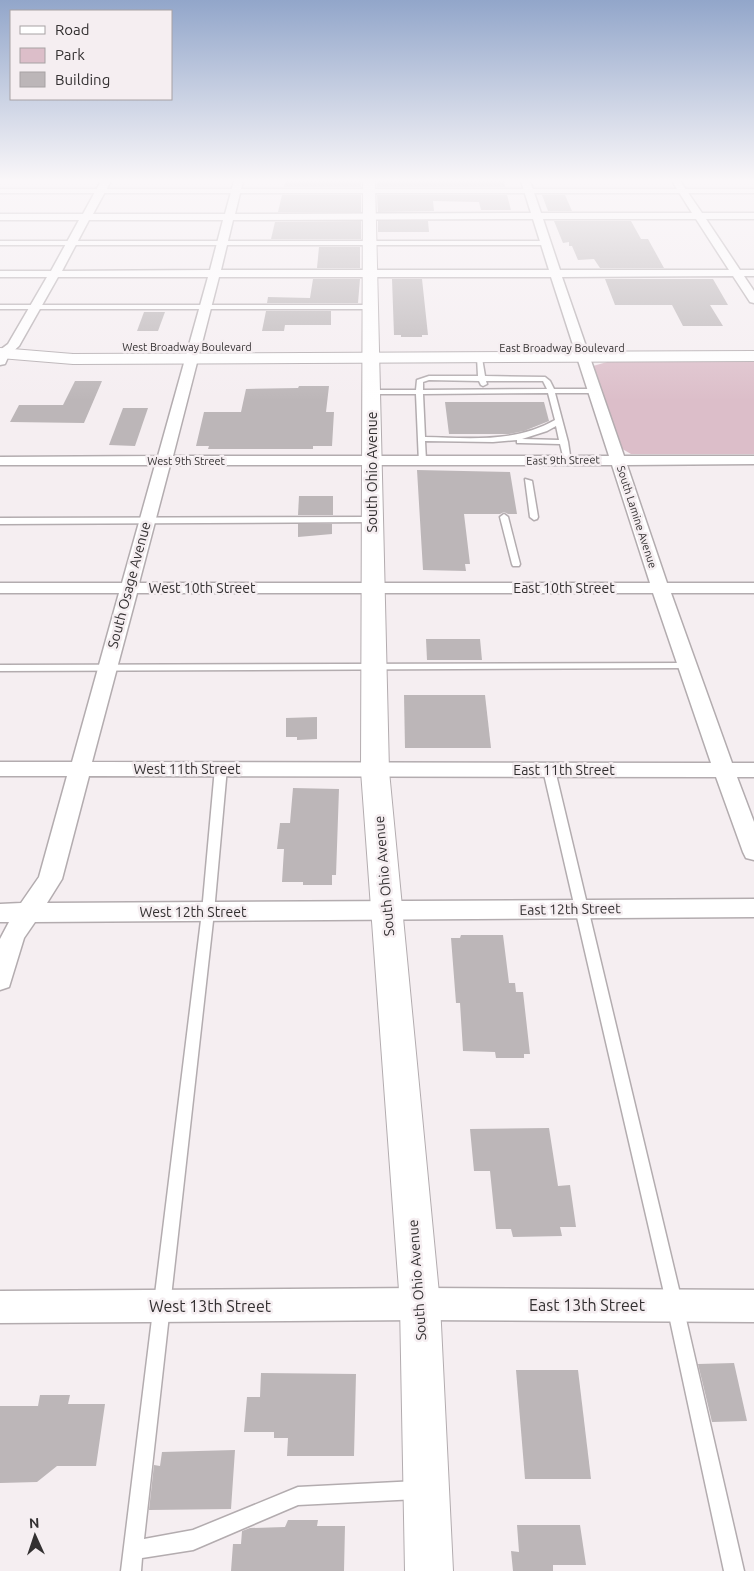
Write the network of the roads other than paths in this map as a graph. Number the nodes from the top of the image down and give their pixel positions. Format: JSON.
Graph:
{"nodes":[{"id":1,"x":65,"y":254,"type":"edge"},
{"id":2,"x":219,"y":254,"type":"edge"},
{"id":3,"x":370,"y":254,"type":"edge"},
{"id":4,"x":549,"y":254,"type":"edge"},
{"id":5,"x":724,"y":254,"type":"edge"},
{"id":6,"x":370,"y":273,"type":"junction"},
{"id":7,"x":555,"y":273,"type":"junction"},
{"id":8,"x":754,"y":273,"type":"edge"},
{"id":9,"x":0,"y":274,"type":"edge"},
{"id":10,"x":54,"y":274,"type":"junction"},
{"id":11,"x":213,"y":274,"type":"junction"},
{"id":12,"x":737,"y":274,"type":"junction"},
{"id":13,"x":754,"y":300,"type":"edge"},
{"id":14,"x":0,"y":306,"type":"edge"},
{"id":15,"x":36,"y":306,"type":"junction"},
{"id":16,"x":206,"y":307,"type":"junction"},
{"id":17,"x":370,"y":307,"type":"junction"},
{"id":18,"x":754,"y":348,"type":"edge"},
{"id":19,"x":193,"y":353,"type":"junction"},
{"id":20,"x":371,"y":353,"type":"junction"},
{"id":21,"x":582,"y":353,"type":"junction"},
{"id":22,"x":1,"y":356,"type":"edge"},
{"id":23,"x":754,"y":356,"type":"edge"},
{"id":24,"x":479,"y":358,"type":"junction"},
{"id":25,"x":482,"y":378,"type":"junction"},
{"id":26,"x":552,"y":391,"type":"junction"},
{"id":27,"x":596,"y":391,"type":"junction"},
{"id":28,"x":371,"y":392,"type":"junction"},
{"id":29,"x":420,"y":392,"type":"junction"},
{"id":30,"x":484,"y":392,"type":"junction"},
{"id":31,"x":559,"y":421,"type":"junction"},
{"id":32,"x":421,"y":439,"type":"junction"},
{"id":33,"x":514,"y":439,"type":"junction"},
{"id":34,"x":564,"y":442,"type":"junction"},
{"id":35,"x":422,"y":460,"type":"junction"},
{"id":36,"x":568,"y":460,"type":"junction"},
{"id":37,"x":618,"y":460,"type":"junction"},
{"id":38,"x":754,"y":460,"type":"edge"},
{"id":39,"x":0,"y":461,"type":"edge"},
{"id":40,"x":163,"y":461,"type":"junction"},
{"id":41,"x":372,"y":461,"type":"junction"},
{"id":42,"x":528,"y":481,"type":"dead end"},
{"id":43,"x":504,"y":517,"type":"dead end"},
{"id":44,"x":534,"y":518,"type":"dead end"},
{"id":45,"x":372,"y":520,"type":"junction"},
{"id":46,"x":0,"y":521,"type":"edge"},
{"id":47,"x":147,"y":521,"type":"junction"},
{"id":48,"x":516,"y":564,"type":"dead end"},
{"id":49,"x":0,"y":588,"type":"edge"},
{"id":50,"x":128,"y":588,"type":"junction"},
{"id":51,"x":373,"y":588,"type":"junction"},
{"id":52,"x":661,"y":588,"type":"junction"},
{"id":53,"x":754,"y":588,"type":"edge"},
{"id":54,"x":686,"y":666,"type":"junction"},
{"id":55,"x":374,"y":667,"type":"junction"},
{"id":56,"x":0,"y":668,"type":"edge"},
{"id":57,"x":107,"y":668,"type":"junction"},
{"id":58,"x":221,"y":768,"type":"junction"},
{"id":59,"x":0,"y":769,"type":"edge"},
{"id":60,"x":79,"y":770,"type":"junction"},
{"id":61,"x":549,"y":770,"type":"junction"},
{"id":62,"x":723,"y":770,"type":"junction"},
{"id":63,"x":754,"y":770,"type":"edge"},
{"id":64,"x":375,"y":771,"type":"junction"},
{"id":65,"x":754,"y":852,"type":"edge"},
{"id":66,"x":754,"y":908,"type":"edge"},
{"id":67,"x":582,"y":909,"type":"junction"},
{"id":68,"x":387,"y":911,"type":"junction"},
{"id":69,"x":29,"y":912,"type":"junction"},
{"id":70,"x":208,"y":912,"type":"junction"},
{"id":71,"x":0,"y":913,"type":"edge"},
{"id":72,"x":0,"y":980,"type":"edge"},
{"id":73,"x":420,"y":1304,"type":"junction"},
{"id":74,"x":162,"y":1306,"type":"junction"},
{"id":75,"x":675,"y":1306,"type":"junction"},
{"id":76,"x":754,"y":1306,"type":"edge"},
{"id":77,"x":0,"y":1307,"type":"edge"},
{"id":78,"x":426,"y":1490,"type":"junction"},
{"id":79,"x":134,"y":1550,"type":"junction"},
{"id":80,"x":131,"y":1571,"type":"edge"},
{"id":81,"x":429,"y":1571,"type":"edge"},
{"id":82,"x":734,"y":1571,"type":"edge"}],
"edges":[{"from":1,"to":10,"type":"street"},
{"from":2,"to":11,"type":"street","name":"South Osage Avenue"},
{"from":3,"to":6,"type":"main road","name":"South Ohio Avenue"},
{"from":4,"to":7,"type":"street","name":"South Lamine Avenue"},
{"from":5,"to":12,"type":"street"},
{"from":6,"to":7,"type":"street"},
{"from":6,"to":11,"type":"street"},
{"from":6,"to":17,"type":"main road","name":"South Ohio Avenue"},
{"from":7,"to":12,"type":"street"},
{"from":7,"to":21,"type":"street","name":"South Lamine Avenue"},
{"from":8,"to":12,"type":"street"},
{"from":9,"to":10,"type":"street"},
{"from":10,"to":11,"type":"street"},
{"from":10,"to":15,"type":"street"},
{"from":11,"to":16,"type":"street","name":"South Osage Avenue"},
{"from":12,"to":13,"type":"street"},
{"from":14,"to":15,"type":"lane"},
{"from":15,"to":16,"type":"lane"},
{"from":15,"to":22,"type":"street"},
{"from":16,"to":17,"type":"lane"},
{"from":16,"to":19,"type":"street","name":"South Osage Avenue"},
{"from":17,"to":20,"type":"main road","name":"South Ohio Avenue"},
{"from":18,"to":21,"type":"main road","name":"East Broadway Boulevard"},
{"from":19,"to":20,"type":"main road","name":"West Broadway Boulevard"},
{"from":19,"to":22,"type":"main road","name":"West Broadway Boulevard"},
{"from":19,"to":40,"type":"street","name":"South Osage Avenue"},
{"from":20,"to":21,"type":"main road","name":"East Broadway Boulevard"},
{"from":20,"to":24,"type":"main road","name":"East Broadway Boulevard"},
{"from":20,"to":28,"type":"main road","name":"South Ohio Avenue"},
{"from":21,"to":23,"type":"main road","name":"East Broadway Boulevard"},
{"from":21,"to":24,"type":"main road","name":"East Broadway Boulevard"},
{"from":21,"to":27,"type":"street","name":"South Lamine Avenue"},
{"from":24,"to":25,"type":"lane"},
{"from":25,"to":26,"type":"lane"},
{"from":25,"to":29,"type":"lane"},
{"from":25,"to":30,"type":"lane"},
{"from":26,"to":27,"type":"lane"},
{"from":26,"to":30,"type":"lane"},
{"from":26,"to":31,"type":"lane"},
{"from":27,"to":37,"type":"street","name":"South Lamine Avenue"},
{"from":28,"to":29,"type":"lane"},
{"from":28,"to":41,"type":"main road","name":"South Ohio Avenue"},
{"from":29,"to":30,"type":"lane"},
{"from":29,"to":32,"type":"lane"},
{"from":31,"to":33,"type":"lane"},
{"from":31,"to":34,"type":"lane"},
{"from":32,"to":33,"type":"lane"},
{"from":32,"to":35,"type":"lane"},
{"from":33,"to":34,"type":"lane"},
{"from":34,"to":36,"type":"lane"},
{"from":35,"to":36,"type":"street","name":"East 9th Street"},
{"from":35,"to":41,"type":"street","name":"East 9th Street"},
{"from":36,"to":37,"type":"street","name":"East 9th Street"},
{"from":37,"to":38,"type":"street","name":"East 9th Street"},
{"from":37,"to":52,"type":"street","name":"South Lamine Avenue"},
{"from":39,"to":40,"type":"street","name":"West 9th Street"},
{"from":40,"to":41,"type":"street","name":"West 9th Street"},
{"from":40,"to":47,"type":"street","name":"South Osage Avenue"},
{"from":41,"to":45,"type":"main road","name":"South Ohio Avenue"},
{"from":42,"to":44,"type":"lane"},
{"from":43,"to":48,"type":"lane"},
{"from":45,"to":47,"type":"lane"},
{"from":45,"to":51,"type":"main road","name":"South Ohio Avenue"},
{"from":46,"to":47,"type":"lane"},
{"from":47,"to":50,"type":"street","name":"South Osage Avenue"},
{"from":49,"to":50,"type":"street","name":"West 10th Street"},
{"from":50,"to":51,"type":"street","name":"West 10th Street"},
{"from":50,"to":57,"type":"street","name":"South Osage Avenue"},
{"from":51,"to":52,"type":"street","name":"East 10th Street"},
{"from":51,"to":55,"type":"main road","name":"South Ohio Avenue"},
{"from":52,"to":53,"type":"street","name":"East 10th Street"},
{"from":52,"to":54,"type":"street","name":"South Lamine Avenue"},
{"from":54,"to":55,"type":"lane"},
{"from":54,"to":62,"type":"street","name":"South Lamine Avenue"},
{"from":55,"to":57,"type":"lane"},
{"from":55,"to":64,"type":"main road","name":"South Ohio Avenue"},
{"from":56,"to":57,"type":"lane"},
{"from":57,"to":60,"type":"street","name":"South Osage Avenue"},
{"from":58,"to":60,"type":"street","name":"West 11th Street"},
{"from":58,"to":64,"type":"street","name":"West 11th Street"},
{"from":58,"to":70,"type":"lane"},
{"from":59,"to":60,"type":"street","name":"West 11th Street"},
{"from":60,"to":69,"type":"street","name":"South Osage Avenue"},
{"from":61,"to":62,"type":"street","name":"East 11th Street"},
{"from":61,"to":64,"type":"street","name":"East 11th Street"},
{"from":61,"to":67,"type":"lane"},
{"from":62,"to":63,"type":"street","name":"East 11th Street"},
{"from":62,"to":65,"type":"street","name":"South Lamine Avenue"},
{"from":64,"to":68,"type":"main road","name":"South Ohio Avenue"},
{"from":66,"to":67,"type":"street","name":"East 12th Street"},
{"from":67,"to":68,"type":"street","name":"East 12th Street"},
{"from":67,"to":75,"type":"lane"},
{"from":68,"to":70,"type":"street","name":"West 12th Street"},
{"from":68,"to":73,"type":"main road","name":"South Ohio Avenue"},
{"from":69,"to":70,"type":"street","name":"West 12th Street"},
{"from":69,"to":71,"type":"street","name":"West 12th Street"},
{"from":69,"to":72,"type":"street","name":"South Osage Avenue"},
{"from":70,"to":74,"type":"lane"},
{"from":73,"to":74,"type":"street","name":"West 13th Street"},
{"from":73,"to":75,"type":"street","name":"East 13th Street"},
{"from":73,"to":78,"type":"main road","name":"South Ohio Avenue"},
{"from":74,"to":77,"type":"street","name":"West 13th Street"},
{"from":74,"to":79,"type":"lane"},
{"from":75,"to":76,"type":"street","name":"East 13th Street"},
{"from":75,"to":82,"type":"lane"},
{"from":78,"to":79,"type":"lane"},
{"from":78,"to":81,"type":"main road","name":"South Ohio Avenue"},
{"from":79,"to":80,"type":"lane"}]}
